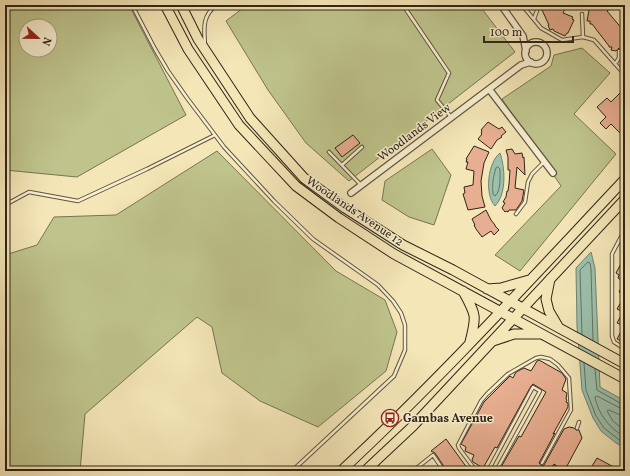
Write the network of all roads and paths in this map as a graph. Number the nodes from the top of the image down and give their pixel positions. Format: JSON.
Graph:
{"nodes":[{"id":1,"x":132,"y":5,"type":"edge"},
{"id":2,"x":165,"y":5,"type":"edge"},
{"id":3,"x":181,"y":5,"type":"edge"},
{"id":4,"x":216,"y":5,"type":"edge"},
{"id":5,"x":403,"y":5,"type":"edge"},
{"id":6,"x":501,"y":5,"type":"edge"},
{"id":7,"x":522,"y":5,"type":"edge"},
{"id":8,"x":539,"y":5,"type":"edge"},
{"id":9,"x":582,"y":14,"type":"dead end"},
{"id":10,"x":534,"y":20,"type":"junction"},
{"id":11,"x":523,"y":36,"type":"junction"},
{"id":12,"x":583,"y":37,"type":"junction"},
{"id":13,"x":535,"y":42,"type":"junction"},
{"id":14,"x":206,"y":52,"type":"junction"},
{"id":15,"x":620,"y":52,"type":"dead end"},
{"id":16,"x":526,"y":54,"type":"junction"},
{"id":17,"x":532,"y":62,"type":"junction"},
{"id":18,"x":615,"y":64,"type":"junction"},
{"id":19,"x":522,"y":65,"type":"junction"},
{"id":20,"x":625,"y":76,"type":"edge"},
{"id":21,"x":489,"y":89,"type":"junction"},
{"id":22,"x":451,"y":117,"type":"junction"},
{"id":23,"x":215,"y":135,"type":"junction"},
{"id":24,"x":362,"y":147,"type":"dead end"},
{"id":25,"x":329,"y":152,"type":"dead end"},
{"id":26,"x":545,"y":162,"type":"junction"},
{"id":27,"x":342,"y":165,"type":"junction"},
{"id":28,"x":553,"y":173,"type":"dead end"},
{"id":29,"x":625,"y":179,"type":"edge"},
{"id":30,"x":361,"y":185,"type":"junction"},
{"id":31,"x":351,"y":192,"type":"dead end"},
{"id":32,"x":625,"y":199,"type":"edge"},
{"id":33,"x":5,"y":205,"type":"edge"},
{"id":34,"x":516,"y":214,"type":"dead end"},
{"id":35,"x":625,"y":233,"type":"edge"},
{"id":36,"x":550,"y":279,"type":"junction"},
{"id":37,"x":530,"y":280,"type":"junction"},
{"id":38,"x":487,"y":289,"type":"junction"},
{"id":39,"x":463,"y":290,"type":"junction"},
{"id":40,"x":510,"y":301,"type":"junction"},
{"id":41,"x":522,"y":308,"type":"junction"},
{"id":42,"x":500,"y":311,"type":"junction"},
{"id":43,"x":513,"y":318,"type":"junction"},
{"id":44,"x":559,"y":328,"type":"junction"},
{"id":45,"x":543,"y":334,"type":"junction"},
{"id":46,"x":490,"y":342,"type":"junction"},
{"id":47,"x":470,"y":344,"type":"junction"},
{"id":48,"x":625,"y":349,"type":"edge"},
{"id":49,"x":625,"y":364,"type":"edge"},
{"id":50,"x":625,"y":379,"type":"edge"},
{"id":51,"x":579,"y":422,"type":"dead end"},
{"id":52,"x":577,"y":428,"type":"dead end"},
{"id":53,"x":542,"y":463,"type":"dead end"},
{"id":54,"x":554,"y":467,"type":"dead end"},
{"id":55,"x":292,"y":471,"type":"edge"},
{"id":56,"x":341,"y":471,"type":"edge"},
{"id":57,"x":365,"y":471,"type":"edge"},
{"id":58,"x":413,"y":471,"type":"edge"},
{"id":59,"x":444,"y":471,"type":"edge"},
{"id":60,"x":476,"y":471,"type":"edge"},
{"id":61,"x":488,"y":471,"type":"edge"},
{"id":62,"x":496,"y":471,"type":"edge"},
{"id":63,"x":552,"y":471,"type":"edge"}],
"edges":[{"from":1,"to":23,"type":"lane"},
{"from":2,"to":39,"type":"main road","name":"Woodlands Avenue 12"},
{"from":3,"to":14,"type":"main road","name":"Woodlands Avenue 12"},
{"from":4,"to":14,"type":"lane"},
{"from":5,"to":22,"type":"lane"},
{"from":6,"to":11,"type":"street","name":"Woodlands View"},
{"from":7,"to":10,"type":"lane"},
{"from":8,"to":10,"type":"lane"},
{"from":9,"to":12,"type":"lane"},
{"from":10,"to":12,"type":"lane"},
{"from":11,"to":13,"type":"street","name":"Woodlands View"},
{"from":11,"to":16,"type":"street","name":"Woodlands View"},
{"from":12,"to":18,"type":"lane"},
{"from":13,"to":16,"type":"street"},
{"from":13,"to":17,"type":"street","name":"Woodlands View"},
{"from":14,"to":38,"type":"main road","name":"Woodlands Avenue 12"},
{"from":15,"to":18,"type":"lane"},
{"from":16,"to":17,"type":"street"},
{"from":16,"to":19,"type":"street"},
{"from":17,"to":19,"type":"street","name":"Woodlands View"},
{"from":18,"to":20,"type":"lane"},
{"from":19,"to":21,"type":"street","name":"Woodlands View"},
{"from":21,"to":22,"type":"street","name":"Woodlands View"},
{"from":21,"to":26,"type":"street"},
{"from":22,"to":30,"type":"street","name":"Woodlands View"},
{"from":23,"to":33,"type":"lane"},
{"from":23,"to":55,"type":"lane"},
{"from":24,"to":27,"type":"lane"},
{"from":25,"to":27,"type":"lane"},
{"from":26,"to":28,"type":"street"},
{"from":26,"to":34,"type":"lane"},
{"from":27,"to":30,"type":"lane"},
{"from":29,"to":37,"type":"main road"},
{"from":30,"to":31,"type":"street","name":"Woodlands View"},
{"from":32,"to":36,"type":"main road"},
{"from":35,"to":48,"type":"lane"},
{"from":36,"to":41,"type":"main road"},
{"from":36,"to":44,"type":"main road"},
{"from":37,"to":38,"type":"main road"},
{"from":37,"to":40,"type":"main road"},
{"from":38,"to":40,"type":"main road","name":"Woodlands Avenue 12"},
{"from":39,"to":42,"type":"main road","name":"Woodlands Avenue 12"},
{"from":39,"to":47,"type":"main road"},
{"from":40,"to":41,"type":"main road","name":"Woodlands Avenue 12"},
{"from":40,"to":42,"type":"main road"},
{"from":41,"to":43,"type":"main road"},
{"from":41,"to":44,"type":"main road","name":"Woodlands Avenue 12"},
{"from":42,"to":43,"type":"main road","name":"Woodlands Avenue 12"},
{"from":42,"to":47,"type":"main road"},
{"from":43,"to":45,"type":"main road","name":"Woodlands Avenue 12"},
{"from":43,"to":46,"type":"main road"},
{"from":44,"to":49,"type":"main road","name":"Woodlands Avenue 12"},
{"from":45,"to":46,"type":"main road"},
{"from":45,"to":50,"type":"main road","name":"Woodlands Avenue 12"},
{"from":46,"to":57,"type":"main road"},
{"from":47,"to":56,"type":"main road"},
{"from":51,"to":52,"type":"lane"},
{"from":53,"to":60,"type":"lane"},
{"from":54,"to":63,"type":"lane"},
{"from":58,"to":59,"type":"lane"},
{"from":61,"to":62,"type":"lane"}]}
